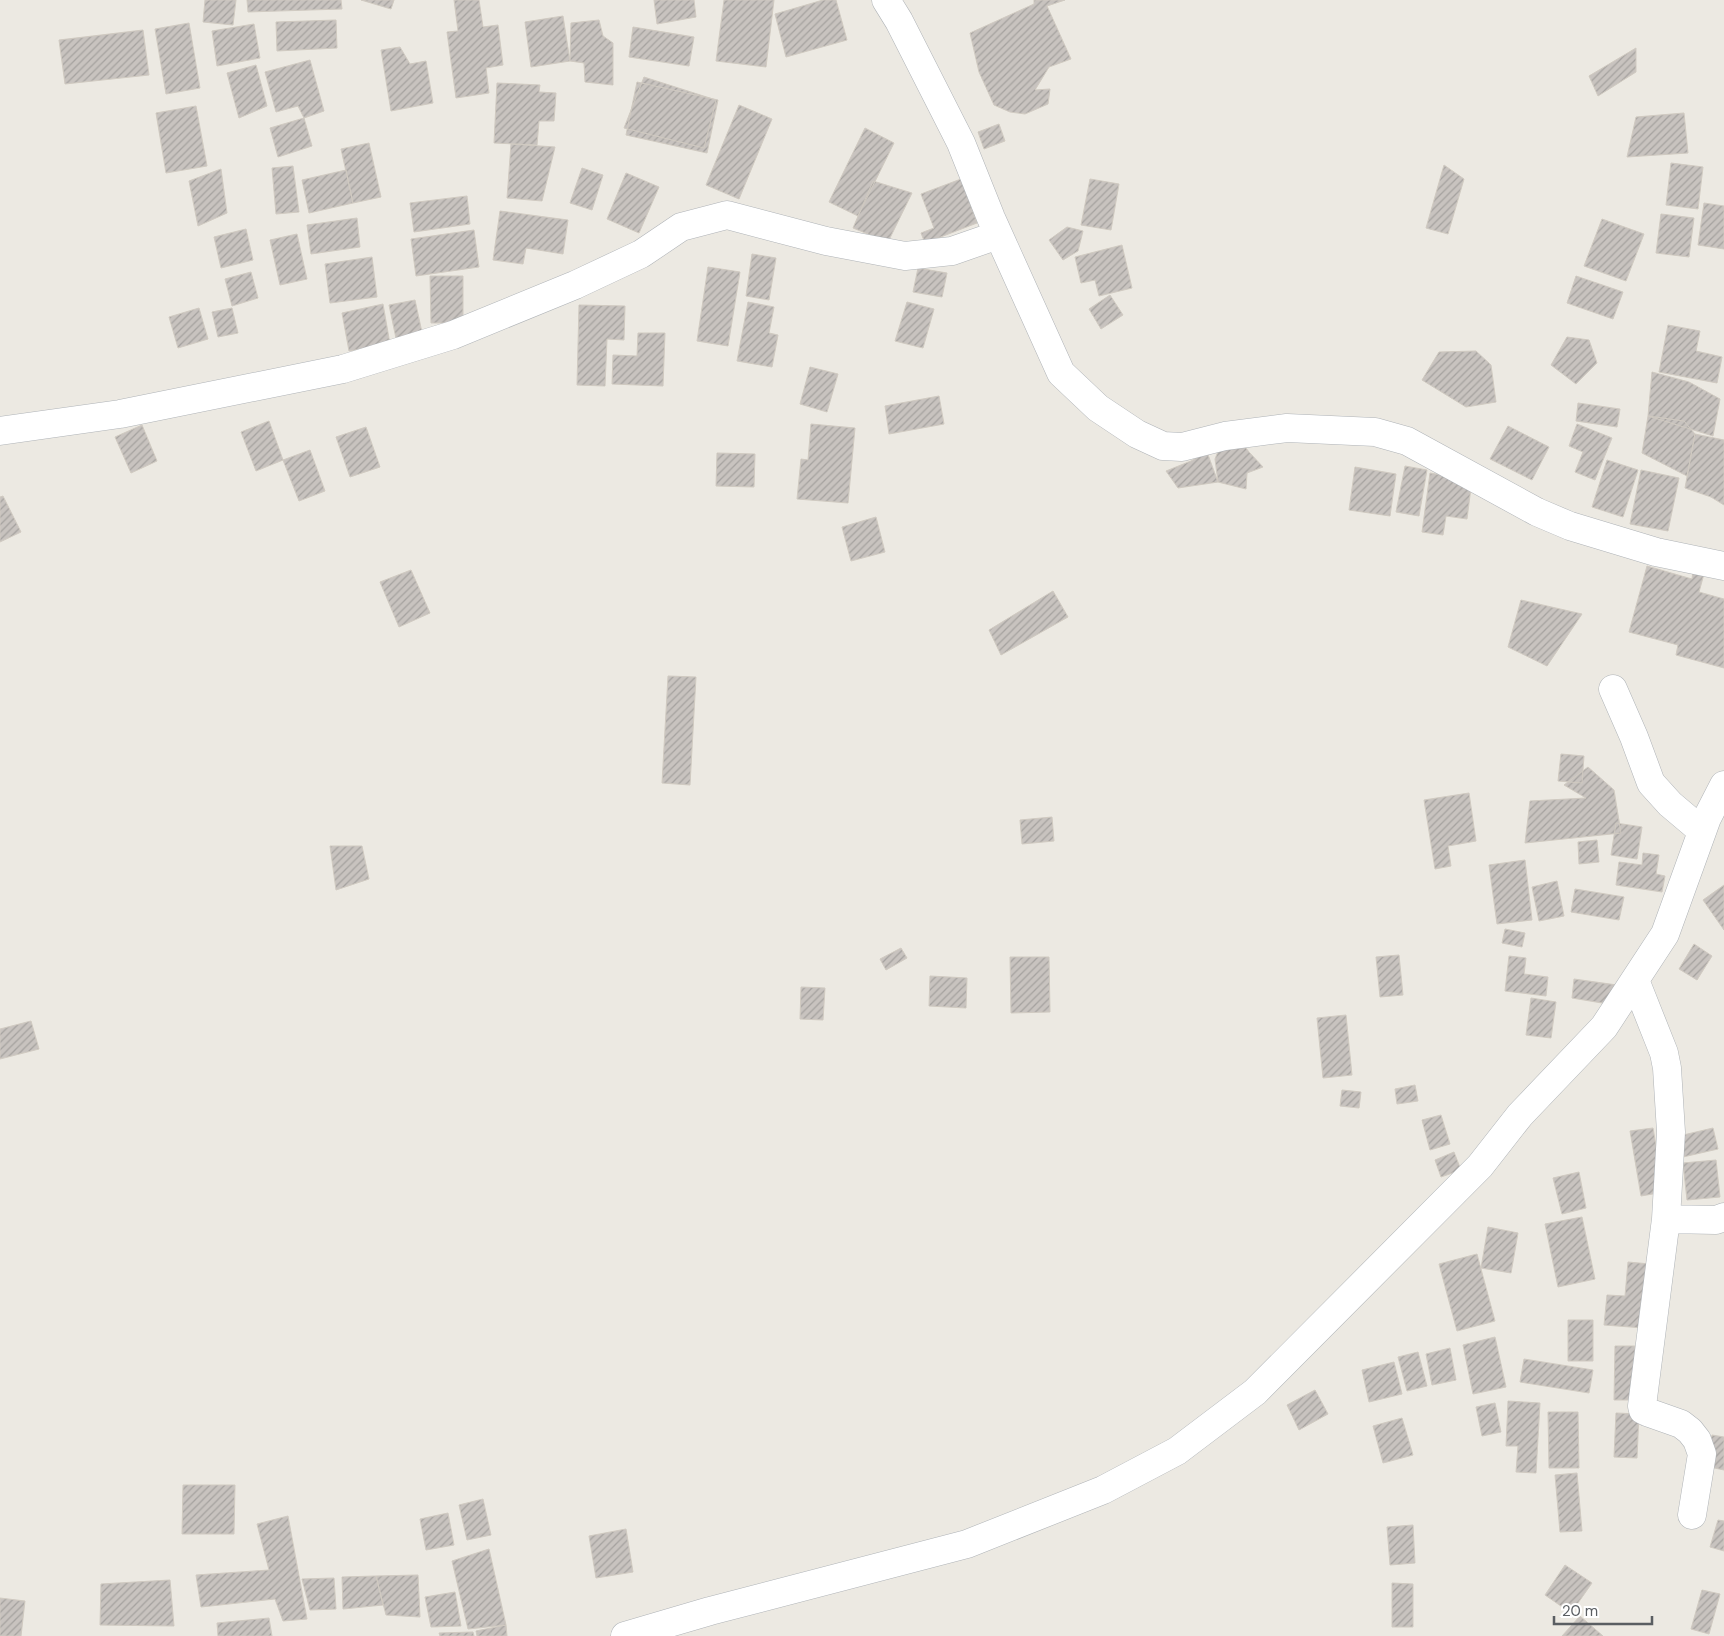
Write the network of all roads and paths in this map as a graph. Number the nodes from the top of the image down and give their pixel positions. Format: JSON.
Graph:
{"nodes":[{"id":1,"x":886,"y":0,"type":"edge"},
{"id":2,"x":998,"y":235,"type":"junction"},
{"id":3,"x":0,"y":431,"type":"edge"},
{"id":4,"x":1724,"y":566,"type":"edge"},
{"id":5,"x":1613,"y":689,"type":"dead end"},
{"id":6,"x":1724,"y":786,"type":"edge"},
{"id":7,"x":1702,"y":831,"type":"junction"},
{"id":8,"x":1634,"y":980,"type":"junction"},
{"id":9,"x":1724,"y":1218,"type":"edge"},
{"id":10,"x":1666,"y":1220,"type":"junction"},
{"id":11,"x":1692,"y":1515,"type":"dead end"},
{"id":12,"x":707,"y":1624,"type":"edge"},
{"id":13,"x":626,"y":1636,"type":"edge"}],
"edges":[{"from":1,"to":2,"type":"street"},
{"from":2,"to":3,"type":"street"},
{"from":2,"to":4,"type":"street"},
{"from":5,"to":7,"type":"street"},
{"from":6,"to":7,"type":"street"},
{"from":7,"to":8,"type":"street"},
{"from":8,"to":10,"type":"street"},
{"from":8,"to":12,"type":"street"},
{"from":9,"to":10,"type":"street"},
{"from":10,"to":11,"type":"street"},
{"from":12,"to":13,"type":"street"}]}
